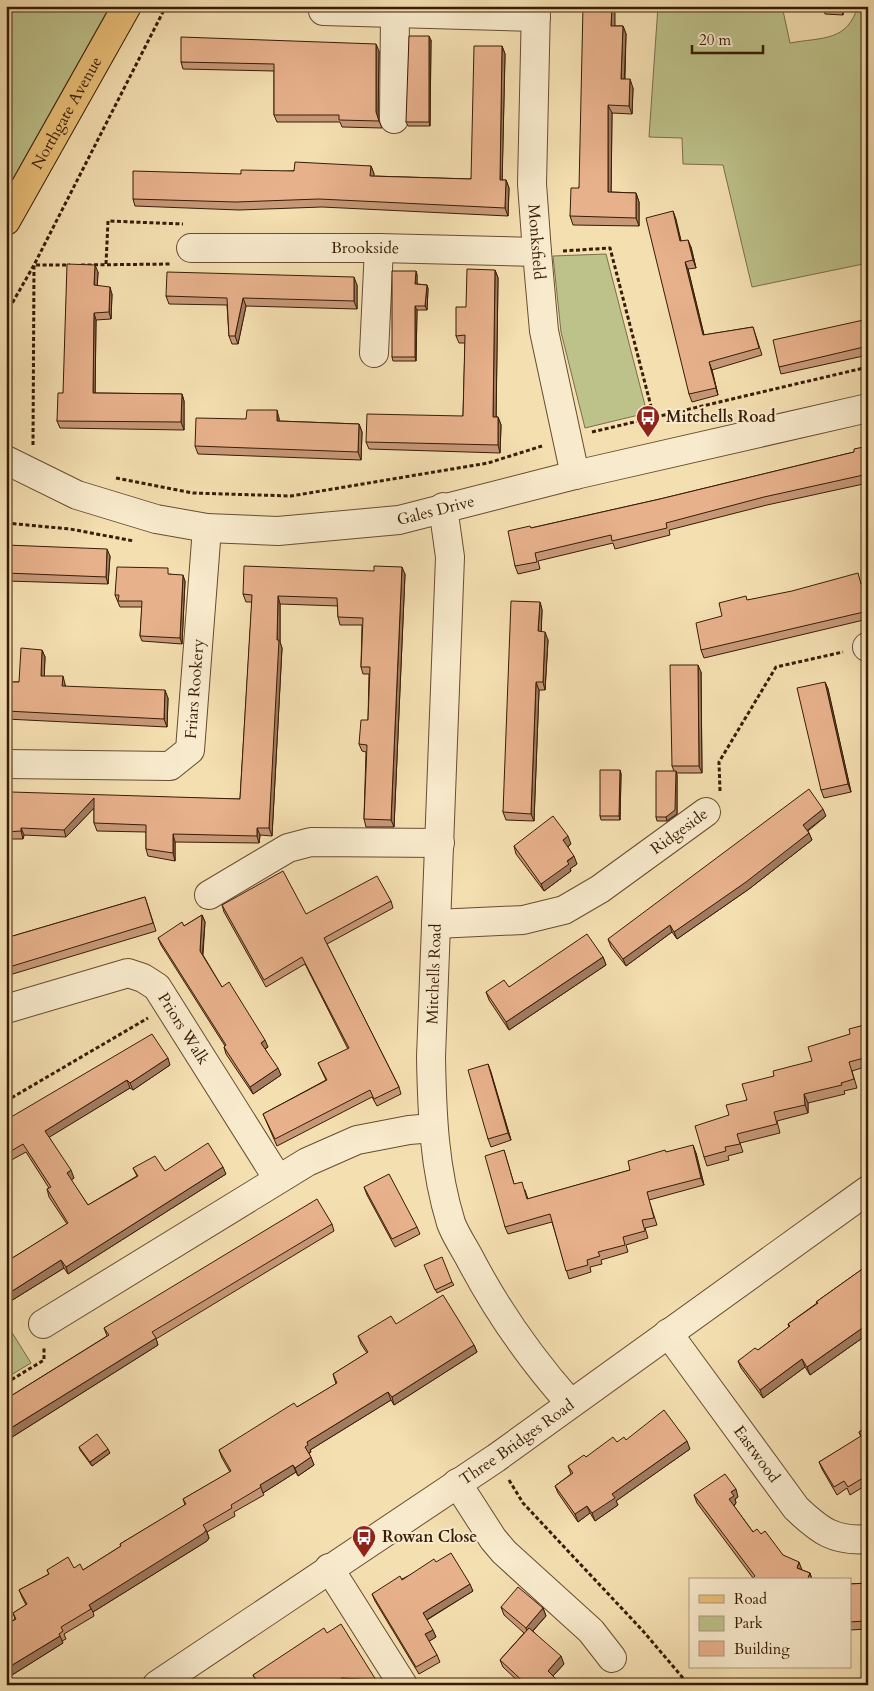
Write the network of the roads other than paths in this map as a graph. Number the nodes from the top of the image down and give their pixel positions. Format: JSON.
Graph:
{"nodes":[{"id":1,"x":127,"y":6,"type":"edge"},
{"id":2,"x":323,"y":11,"type":"road end"},
{"id":3,"x":536,"y":11,"type":"edge"},
{"id":4,"x":395,"y":13,"type":"junction"},
{"id":5,"x":394,"y":120,"type":"dead end"},
{"id":6,"x":6,"y":221,"type":"edge"},
{"id":7,"x":191,"y":248,"type":"road end"},
{"id":8,"x":379,"y":248,"type":"junction"},
{"id":9,"x":537,"y":252,"type":"junction"},
{"id":10,"x":374,"y":353,"type":"dead end"},
{"id":11,"x":868,"y":408,"type":"edge"},
{"id":12,"x":6,"y":460,"type":"edge"},
{"id":13,"x":575,"y":475,"type":"junction"},
{"id":14,"x":443,"y":507,"type":"junction"},
{"id":15,"x":207,"y":528,"type":"junction"},
{"id":16,"x":6,"y":764,"type":"edge"},
{"id":17,"x":706,"y":812,"type":"road end"},
{"id":18,"x":440,"y":843,"type":"junction"},
{"id":19,"x":209,"y":895,"type":"dead end"},
{"id":20,"x":436,"y":924,"type":"junction"},
{"id":21,"x":6,"y":1009,"type":"edge"},
{"id":22,"x":432,"y":1128,"type":"junction"},
{"id":23,"x":278,"y":1179,"type":"junction"},
{"id":24,"x":868,"y":1190,"type":"edge"},
{"id":25,"x":42,"y":1324,"type":"road end"},
{"id":26,"x":668,"y":1333,"type":"junction"},
{"id":27,"x":570,"y":1404,"type":"junction"},
{"id":28,"x":457,"y":1482,"type":"junction"},
{"id":29,"x":868,"y":1539,"type":"edge"},
{"id":30,"x":329,"y":1568,"type":"junction"},
{"id":31,"x":612,"y":1658,"type":"dead end"},
{"id":32,"x":157,"y":1685,"type":"edge"},
{"id":33,"x":403,"y":1685,"type":"edge"}],
"edges":[{"from":1,"to":6,"type":"main road","name":"Northgate Avenue"},
{"from":2,"to":4,"type":"street"},
{"from":3,"to":4,"type":"street"},
{"from":3,"to":9,"type":"street","name":"Monksfield"},
{"from":4,"to":5,"type":"street"},
{"from":7,"to":8,"type":"street","name":"Brookside"},
{"from":8,"to":9,"type":"street","name":"Brookside"},
{"from":8,"to":10,"type":"street"},
{"from":9,"to":13,"type":"street","name":"Monksfield"},
{"from":11,"to":13,"type":"street","name":"Gales Drive"},
{"from":12,"to":15,"type":"street","name":"Gales Drive"},
{"from":13,"to":14,"type":"street","name":"Gales Drive"},
{"from":14,"to":15,"type":"street","name":"Gales Drive"},
{"from":14,"to":18,"type":"street","name":"Mitchells Road"},
{"from":15,"to":16,"type":"street","name":"Friars Rookery"},
{"from":17,"to":20,"type":"street","name":"Ridgeside"},
{"from":18,"to":19,"type":"street"},
{"from":18,"to":20,"type":"street","name":"Mitchells Road"},
{"from":20,"to":22,"type":"street","name":"Mitchells Road"},
{"from":21,"to":23,"type":"street","name":"Priors Walk"},
{"from":22,"to":23,"type":"street"},
{"from":22,"to":27,"type":"street","name":"Mitchells Road"},
{"from":23,"to":25,"type":"street"},
{"from":24,"to":26,"type":"street","name":"Three Bridges Road"},
{"from":26,"to":27,"type":"street","name":"Three Bridges Road"},
{"from":26,"to":29,"type":"street","name":"Eastwood"},
{"from":27,"to":28,"type":"street","name":"Three Bridges Road"},
{"from":28,"to":30,"type":"street","name":"Three Bridges Road"},
{"from":28,"to":31,"type":"street"},
{"from":30,"to":32,"type":"street","name":"Three Bridges Road"},
{"from":30,"to":33,"type":"street"}]}
